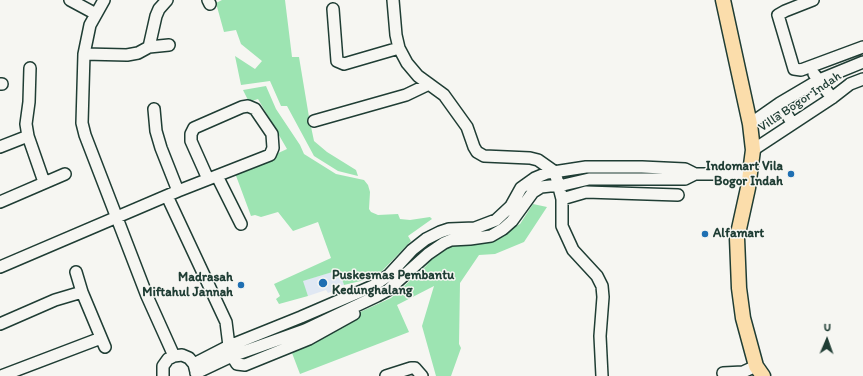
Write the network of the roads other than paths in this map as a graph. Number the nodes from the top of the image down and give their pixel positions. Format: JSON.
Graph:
{"nodes":[{"id":1,"x":70,"y":0,"type":"edge"},
{"id":2,"x":104,"y":0,"type":"edge"},
{"id":3,"x":168,"y":0,"type":"edge"},
{"id":4,"x":393,"y":0,"type":"edge"},
{"id":5,"x":723,"y":0,"type":"edge"},
{"id":6,"x":813,"y":0,"type":"edge"},
{"id":7,"x":333,"y":9,"type":"dead end"},
{"id":8,"x":96,"y":14,"type":"junction"},
{"id":9,"x":169,"y":45,"type":"dead end"},
{"id":10,"x":863,"y":46,"type":"edge"},
{"id":11,"x":149,"y":47,"type":"junction"},
{"id":12,"x":399,"y":48,"type":"junction"},
{"id":13,"x":84,"y":54,"type":"junction"},
{"id":14,"x":863,"y":62,"type":"edge"},
{"id":15,"x":809,"y":67,"type":"junction"},
{"id":16,"x":30,"y":68,"type":"dead end"},
{"id":17,"x":863,"y":79,"type":"edge"},
{"id":18,"x":819,"y":80,"type":"junction"},
{"id":19,"x":429,"y":84,"type":"junction"},
{"id":20,"x":832,"y":98,"type":"junction"},
{"id":21,"x":780,"y":103,"type":"junction"},
{"id":22,"x":154,"y":109,"type":"dead end"},
{"id":23,"x":314,"y":121,"type":"dead end"},
{"id":24,"x":792,"y":123,"type":"junction"},
{"id":25,"x":750,"y":124,"type":"junction"},
{"id":26,"x":28,"y":136,"type":"junction"},
{"id":27,"x":0,"y":147,"type":"edge"},
{"id":28,"x":753,"y":150,"type":"junction"},
{"id":29,"x":555,"y":172,"type":"junction"},
{"id":30,"x":64,"y":174,"type":"dead end"},
{"id":31,"x":694,"y":174,"type":"junction"},
{"id":32,"x":750,"y":174,"type":"junction"},
{"id":33,"x":213,"y":177,"type":"junction"},
{"id":34,"x":44,"y":182,"type":"junction"},
{"id":35,"x":559,"y":186,"type":"junction"},
{"id":36,"x":178,"y":191,"type":"junction"},
{"id":37,"x":678,"y":195,"type":"dead end"},
{"id":38,"x":167,"y":196,"type":"junction"},
{"id":39,"x":562,"y":199,"type":"junction"},
{"id":40,"x":0,"y":202,"type":"edge"},
{"id":41,"x":516,"y":207,"type":"junction"},
{"id":42,"x":117,"y":217,"type":"junction"},
{"id":43,"x":241,"y":224,"type":"dead end"},
{"id":44,"x":0,"y":267,"type":"edge"},
{"id":45,"x":76,"y":272,"type":"dead end"},
{"id":46,"x":82,"y":292,"type":"junction"},
{"id":47,"x":0,"y":324,"type":"edge"},
{"id":48,"x":231,"y":351,"type":"junction"},
{"id":49,"x":174,"y":356,"type":"junction"},
{"id":50,"x":195,"y":371,"type":"edge"},
{"id":51,"x":760,"y":371,"type":"edge"},
{"id":52,"x":723,"y":373,"type":"dead end"},
{"id":53,"x":1,"y":376,"type":"edge"},
{"id":54,"x":163,"y":376,"type":"edge"},
{"id":55,"x":386,"y":376,"type":"edge"},
{"id":56,"x":422,"y":376,"type":"edge"},
{"id":57,"x":602,"y":376,"type":"edge"}],
"edges":[{"from":1,"to":8,"type":"street"},
{"from":2,"to":8,"type":"street"},
{"from":3,"to":11,"type":"street"},
{"from":4,"to":12,"type":"street"},
{"from":5,"to":25,"type":"main road"},
{"from":6,"to":15,"type":"street"},
{"from":7,"to":12,"type":"street"},
{"from":8,"to":13,"type":"street"},
{"from":9,"to":11,"type":"street"},
{"from":10,"to":15,"type":"street"},
{"from":11,"to":13,"type":"street"},
{"from":12,"to":19,"type":"street"},
{"from":13,"to":42,"type":"street"},
{"from":14,"to":18,"type":"street","name":"Villa Bogor Indah"},
{"from":15,"to":18,"type":"street"},
{"from":16,"to":26,"type":"street"},
{"from":17,"to":20,"type":"street","name":"Villa Bogor Indah"},
{"from":18,"to":20,"type":"street"},
{"from":18,"to":21,"type":"street","name":"Villa Bogor Indah"},
{"from":19,"to":23,"type":"street"},
{"from":19,"to":29,"type":"street"},
{"from":20,"to":24,"type":"street","name":"Villa Bogor Indah"},
{"from":21,"to":24,"type":"street"},
{"from":21,"to":25,"type":"street","name":"Villa Bogor Indah"},
{"from":22,"to":36,"type":"street"},
{"from":24,"to":28,"type":"street","name":"Villa Bogor Indah"},
{"from":25,"to":28,"type":"main road"},
{"from":26,"to":27,"type":"street"},
{"from":26,"to":34,"type":"street"},
{"from":28,"to":32,"type":"main road"},
{"from":29,"to":31,"type":"street"},
{"from":29,"to":35,"type":"street"},
{"from":29,"to":41,"type":"street"},
{"from":30,"to":34,"type":"street"},
{"from":31,"to":32,"type":"street"},
{"from":31,"to":35,"type":"street"},
{"from":32,"to":51,"type":"main road"},
{"from":33,"to":33,"type":"street"},
{"from":33,"to":36,"type":"street"},
{"from":33,"to":43,"type":"street"},
{"from":34,"to":40,"type":"street"},
{"from":35,"to":39,"type":"street"},
{"from":35,"to":41,"type":"street"},
{"from":36,"to":38,"type":"street"},
{"from":37,"to":39,"type":"street"},
{"from":38,"to":42,"type":"street"},
{"from":38,"to":48,"type":"street"},
{"from":39,"to":57,"type":"street"},
{"from":41,"to":48,"type":"street"},
{"from":41,"to":48,"type":"street"},
{"from":42,"to":44,"type":"street"},
{"from":42,"to":49,"type":"street"},
{"from":45,"to":46,"type":"street"},
{"from":46,"to":47,"type":"street"},
{"from":46,"to":53,"type":"street"},
{"from":48,"to":50,"type":"street"},
{"from":49,"to":50,"type":"street"},
{"from":49,"to":54,"type":"street"},
{"from":51,"to":52,"type":"street"},
{"from":55,"to":56,"type":"street"}]}
